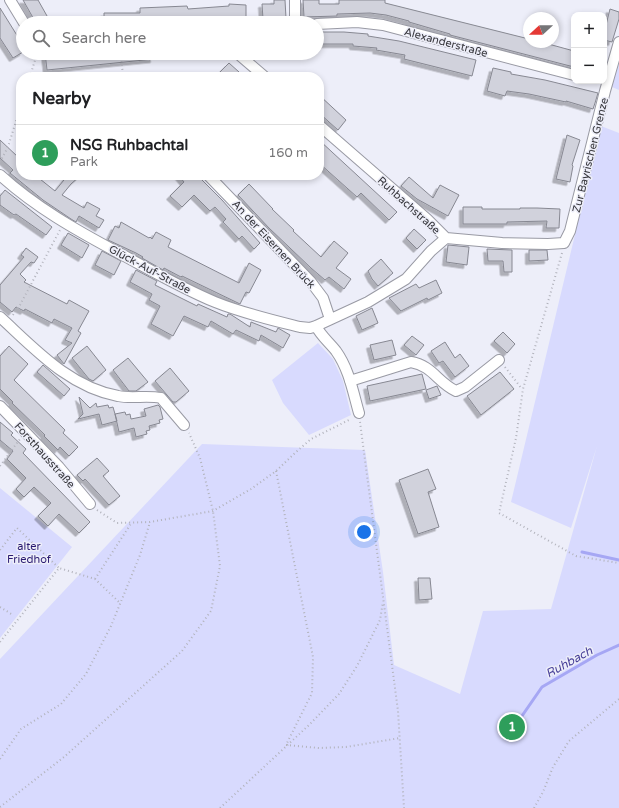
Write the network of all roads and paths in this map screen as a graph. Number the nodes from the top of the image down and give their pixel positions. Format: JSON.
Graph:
{"nodes":[{"id":1,"x":10,"y":0,"type":"edge"},
{"id":2,"x":295,"y":0,"type":"edge"},
{"id":3,"x":20,"y":16,"type":"edge"},
{"id":4,"x":295,"y":16,"type":"edge"},
{"id":5,"x":324,"y":24,"type":"edge"},
{"id":6,"x":619,"y":42,"type":"edge"},
{"id":7,"x":35,"y":60,"type":"edge"},
{"id":8,"x":122,"y":60,"type":"edge"},
{"id":9,"x":245,"y":60,"type":"edge"},
{"id":10,"x":31,"y":72,"type":"edge"},
{"id":11,"x":123,"y":72,"type":"edge"},
{"id":12,"x":259,"y":72,"type":"edge"},
{"id":13,"x":571,"y":74,"type":"edge"},
{"id":14,"x":607,"y":84,"type":"joint"},
{"id":15,"x":16,"y":121,"type":"edge"},
{"id":16,"x":324,"y":129,"type":"edge"},
{"id":17,"x":0,"y":162,"type":"edge"},
{"id":18,"x":0,"y":175,"type":"edge"},
{"id":19,"x":213,"y":180,"type":"edge"},
{"id":20,"x":64,"y":222,"type":"junction"},
{"id":21,"x":446,"y":238,"type":"junction"},
{"id":22,"x":564,"y":243,"type":"joint"},
{"id":23,"x":560,"y":260,"type":"dead end"},
{"id":24,"x":330,"y":319,"type":"junction"},
{"id":25,"x":3,"y":320,"type":"edge"},
{"id":26,"x":316,"y":326,"type":"junction"},
{"id":27,"x":499,"y":360,"type":"joint"},
{"id":28,"x":350,"y":381,"type":"junction"},
{"id":29,"x":523,"y":389,"type":"junction"},
{"id":30,"x":0,"y":406,"type":"edge"},
{"id":31,"x":359,"y":413,"type":"junction"},
{"id":32,"x":184,"y":425,"type":"joint"},
{"id":33,"x":25,"y":432,"type":"junction"},
{"id":34,"x":0,"y":466,"type":"edge"},
{"id":35,"x":276,"y":471,"type":"junction"},
{"id":36,"x":90,"y":504,"type":"joint"},
{"id":37,"x":213,"y":511,"type":"junction"},
{"id":38,"x":132,"y":522,"type":"junction"},
{"id":39,"x":150,"y":522,"type":"junction"},
{"id":40,"x":0,"y":550,"type":"edge"},
{"id":41,"x":619,"y":563,"type":"edge"},
{"id":42,"x":59,"y":568,"type":"junction"},
{"id":43,"x":95,"y":579,"type":"junction"},
{"id":44,"x":383,"y":599,"type":"junction"},
{"id":45,"x":120,"y":604,"type":"junction"},
{"id":46,"x":0,"y":607,"type":"edge"},
{"id":47,"x":13,"y":615,"type":"dead end"},
{"id":48,"x":0,"y":642,"type":"edge"},
{"id":49,"x":619,"y":699,"type":"edge"},
{"id":50,"x":400,"y":738,"type":"junction"},
{"id":51,"x":286,"y":745,"type":"junction"},
{"id":52,"x":0,"y":759,"type":"edge"},
{"id":53,"x":0,"y":807,"type":"edge"},
{"id":54,"x":220,"y":808,"type":"edge"},
{"id":55,"x":404,"y":808,"type":"edge"},
{"id":56,"x":534,"y":808,"type":"edge"}],
"edges":[{"from":1,"to":3,"type":"street"},
{"from":2,"to":4,"type":"street"},
{"from":5,"to":13,"type":"street","name":"Alexanderstraße"},
{"from":6,"to":14,"type":"street","name":"Zur Bayrischen Grenze"},
{"from":7,"to":10,"type":"path"},
{"from":8,"to":11,"type":"path"},
{"from":9,"to":12,"type":"street"},
{"from":14,"to":22,"type":"street","name":"Zur Bayrischen Grenze"},
{"from":15,"to":17,"type":"path"},
{"from":16,"to":21,"type":"street","name":"Ruhbachstraße"},
{"from":18,"to":20,"type":"street","name":"Glück-Auf-Straße"},
{"from":19,"to":24,"type":"street","name":"An der Eisernen Brück"},
{"from":20,"to":25,"type":"path"},
{"from":20,"to":26,"type":"street","name":"Glück-Auf-Straße"},
{"from":21,"to":22,"type":"street","name":"Ruhbachstraße"},
{"from":21,"to":24,"type":"street"},
{"from":23,"to":29,"type":"path"},
{"from":24,"to":26,"type":"street"},
{"from":25,"to":32,"type":"street"},
{"from":26,"to":28,"type":"street"},
{"from":27,"to":28,"type":"street"},
{"from":27,"to":29,"type":"path"},
{"from":28,"to":31,"type":"street"},
{"from":29,"to":41,"type":"path"},
{"from":30,"to":33,"type":"street","name":"Forsthausstraße"},
{"from":31,"to":35,"type":"path"},
{"from":31,"to":44,"type":"path"},
{"from":32,"to":37,"type":"path"},
{"from":33,"to":34,"type":"path"},
{"from":33,"to":36,"type":"street","name":"Forsthausstraße"},
{"from":35,"to":37,"type":"path"},
{"from":35,"to":51,"type":"path"},
{"from":36,"to":38,"type":"path"},
{"from":37,"to":39,"type":"path"},
{"from":37,"to":53,"type":"path"},
{"from":38,"to":39,"type":"path"},
{"from":38,"to":43,"type":"path"},
{"from":39,"to":45,"type":"path"},
{"from":40,"to":42,"type":"path"},
{"from":42,"to":43,"type":"path"},
{"from":42,"to":48,"type":"path"},
{"from":43,"to":45,"type":"path"},
{"from":44,"to":50,"type":"path"},
{"from":44,"to":51,"type":"path"},
{"from":45,"to":52,"type":"path"},
{"from":46,"to":47,"type":"path"},
{"from":49,"to":56,"type":"path"},
{"from":50,"to":51,"type":"path"},
{"from":50,"to":55,"type":"path"},
{"from":51,"to":54,"type":"path"}]}
